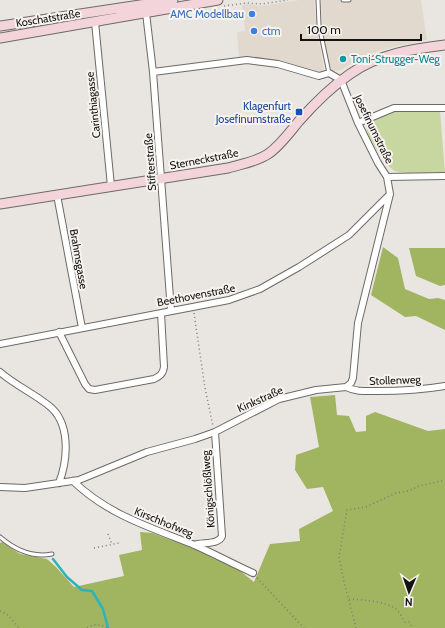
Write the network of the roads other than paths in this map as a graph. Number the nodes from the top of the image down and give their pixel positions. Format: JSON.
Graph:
{"nodes":[{"id":1,"x":173,"y":0,"type":"edge"},
{"id":2,"x":218,"y":0,"type":"edge"},
{"id":3,"x":318,"y":0,"type":"edge"},
{"id":4,"x":343,"y":0,"type":"edge"},
{"id":5,"x":349,"y":0,"type":"edge"},
{"id":6,"x":143,"y":6,"type":"edge"},
{"id":7,"x":95,"y":22,"type":"junction"},
{"id":8,"x":0,"y":26,"type":"edge"},
{"id":9,"x":0,"y":38,"type":"edge"},
{"id":10,"x":445,"y":44,"type":"edge"},
{"id":11,"x":153,"y":72,"type":"junction"},
{"id":12,"x":329,"y":73,"type":"junction"},
{"id":13,"x":341,"y":80,"type":"junction"},
{"id":14,"x":445,"y":108,"type":"edge"},
{"id":15,"x":358,"y":123,"type":"junction"},
{"id":16,"x":445,"y":176,"type":"edge"},
{"id":17,"x":162,"y":178,"type":"junction"},
{"id":18,"x":387,"y":178,"type":"junction"},
{"id":19,"x":111,"y":186,"type":"junction"},
{"id":20,"x":390,"y":194,"type":"junction"},
{"id":21,"x":57,"y":195,"type":"junction"},
{"id":22,"x":0,"y":204,"type":"edge"},
{"id":23,"x":171,"y":311,"type":"junction"},
{"id":24,"x":161,"y":313,"type":"junction"},
{"id":25,"x":82,"y":328,"type":"junction"},
{"id":26,"x":59,"y":332,"type":"junction"},
{"id":27,"x":0,"y":344,"type":"edge"},
{"id":28,"x":0,"y":372,"type":"edge"},
{"id":29,"x":445,"y":386,"type":"edge"},
{"id":30,"x":346,"y":387,"type":"junction"},
{"id":31,"x":215,"y":432,"type":"junction"},
{"id":32,"x":73,"y":481,"type":"junction"},
{"id":33,"x":59,"y":483,"type":"junction"},
{"id":34,"x":0,"y":487,"type":"edge"},
{"id":35,"x":0,"y":537,"type":"edge"},
{"id":36,"x":194,"y":545,"type":"junction"},
{"id":37,"x":52,"y":554,"type":"dead end"},
{"id":38,"x":253,"y":573,"type":"road end"}],
"edges":[{"from":1,"to":6,"type":"street","name":"Koschatstraße"},
{"from":2,"to":6,"type":"street","name":"Koschatstraße"},
{"from":3,"to":12,"type":"lane"},
{"from":4,"to":5,"type":"lane"},
{"from":6,"to":7,"type":"street","name":"Koschatstraße"},
{"from":6,"to":8,"type":"street","name":"Koschatstraße"},
{"from":6,"to":11,"type":"street","name":"Stifterstraße"},
{"from":7,"to":9,"type":"street","name":"Koschatstraße"},
{"from":7,"to":19,"type":"street","name":"Carinthiagasse"},
{"from":10,"to":13,"type":"street","name":"Sterneckstraße"},
{"from":11,"to":12,"type":"street"},
{"from":11,"to":17,"type":"street","name":"Stifterstraße"},
{"from":12,"to":13,"type":"street"},
{"from":13,"to":15,"type":"street","name":"Josefinumstraße"},
{"from":13,"to":17,"type":"street","name":"Sterneckstraße"},
{"from":14,"to":15,"type":"street"},
{"from":15,"to":18,"type":"street","name":"Josefinumstraße"},
{"from":16,"to":18,"type":"street","name":"Josefinumstraße"},
{"from":17,"to":19,"type":"street","name":"Sterneckstraße"},
{"from":17,"to":23,"type":"street","name":"Stifterstraße"},
{"from":18,"to":20,"type":"street"},
{"from":19,"to":21,"type":"street","name":"Sterneckstraße"},
{"from":20,"to":23,"type":"street","name":"Beethovenstraße"},
{"from":20,"to":30,"type":"street"},
{"from":21,"to":22,"type":"street","name":"Sterneckstraße"},
{"from":21,"to":25,"type":"street","name":"Brahmsgasse"},
{"from":23,"to":24,"type":"street","name":"Beethovenstraße"},
{"from":24,"to":25,"type":"street","name":"Beethovenstraße"},
{"from":24,"to":26,"type":"street"},
{"from":25,"to":26,"type":"street","name":"Beethovenstraße"},
{"from":26,"to":27,"type":"street","name":"Beethovenstraße"},
{"from":28,"to":33,"type":"street"},
{"from":29,"to":30,"type":"street","name":"Stollenweg"},
{"from":30,"to":31,"type":"street","name":"Kinkstraße"},
{"from":31,"to":32,"type":"street","name":"Kinkstraße"},
{"from":31,"to":36,"type":"street","name":"Königschlößlweg"},
{"from":32,"to":33,"type":"street","name":"Kinkstraße"},
{"from":32,"to":36,"type":"street","name":"Kirschhofweg"},
{"from":33,"to":34,"type":"street","name":"Kinkstraße"},
{"from":35,"to":37,"type":"lane"},
{"from":36,"to":38,"type":"street","name":"Kirschhofweg"}]}
